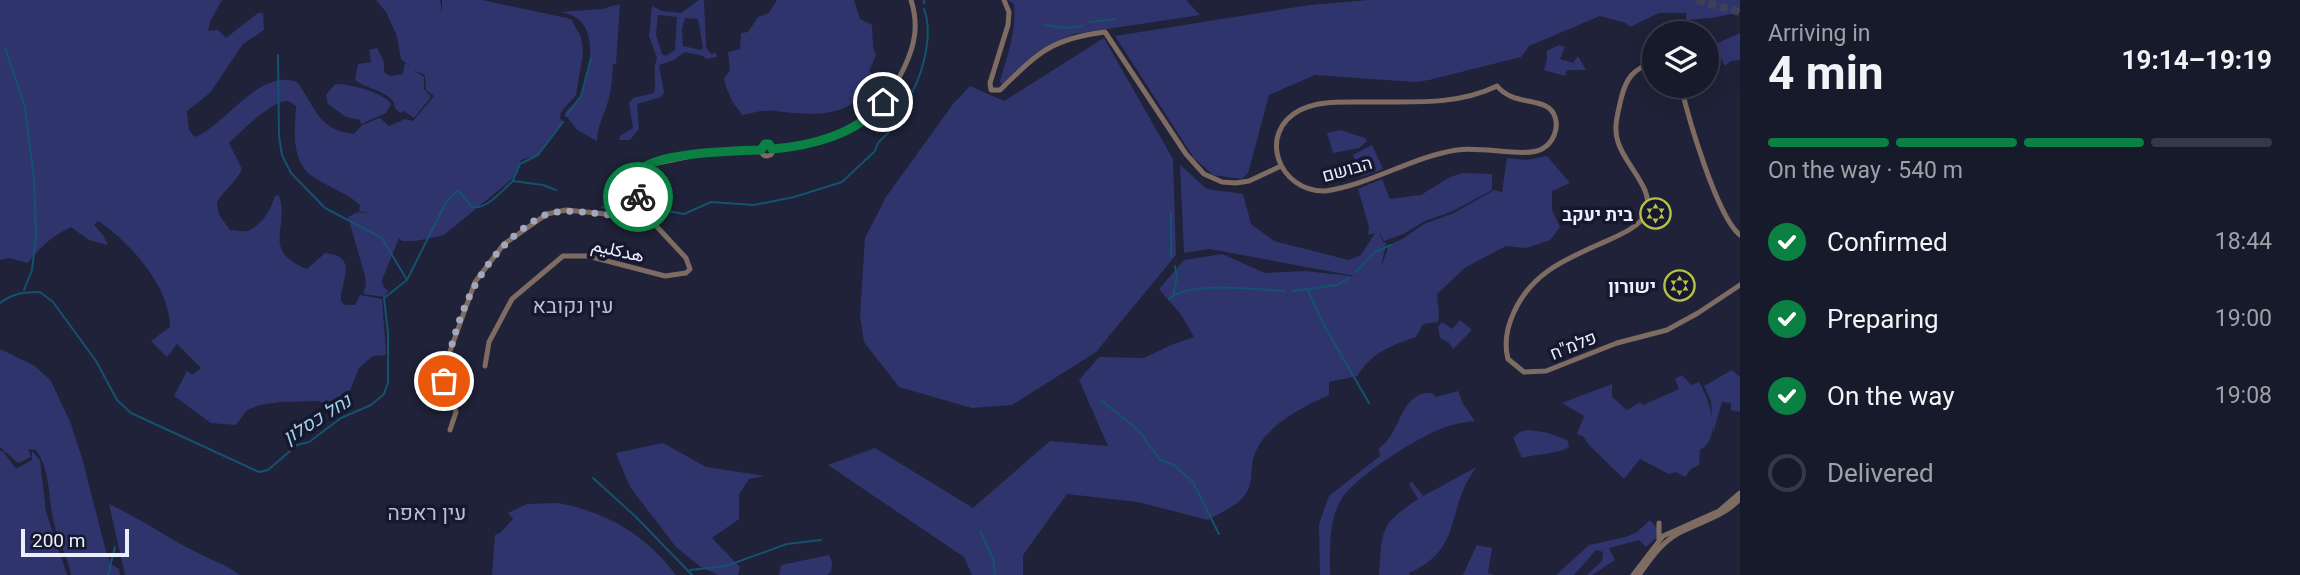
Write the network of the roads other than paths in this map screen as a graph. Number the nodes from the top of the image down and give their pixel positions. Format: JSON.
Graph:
{"nodes":[{"id":1,"x":911,"y":0,"type":"edge"},
{"id":2,"x":1004,"y":0,"type":"edge"},
{"id":3,"x":1642,"y":67,"type":"edge"},
{"id":4,"x":1684,"y":98,"type":"edge"},
{"id":5,"x":1281,"y":166,"type":"junction"},
{"id":6,"x":639,"y":206,"type":"junction"},
{"id":7,"x":637,"y":213,"type":"junction"},
{"id":8,"x":645,"y":214,"type":"junction"},
{"id":9,"x":1737,"y":233,"type":"edge"},
{"id":10,"x":1740,"y":285,"type":"edge"},
{"id":11,"x":485,"y":366,"type":"dead end"},
{"id":12,"x":450,"y":430,"type":"dead end"},
{"id":13,"x":1740,"y":493,"type":"edge"},
{"id":14,"x":1740,"y":499,"type":"edge"},
{"id":15,"x":1659,"y":523,"type":"dead end"},
{"id":16,"x":1667,"y":536,"type":"junction"},
{"id":17,"x":1659,"y":540,"type":"junction"},
{"id":18,"x":1657,"y":550,"type":"junction"},
{"id":19,"x":1668,"y":552,"type":"dead end"},
{"id":20,"x":1633,"y":575,"type":"edge"},
{"id":21,"x":1639,"y":575,"type":"edge"}],
"edges":[{"from":1,"to":6,"type":"street"},
{"from":2,"to":5,"type":"street"},
{"from":3,"to":10,"type":"street","name":"פלמ\"ח"},
{"from":4,"to":9,"type":"street"},
{"from":5,"to":5,"type":"street","name":"הבושם"},
{"from":6,"to":7,"type":"street"},
{"from":6,"to":8,"type":"street"},
{"from":7,"to":8,"type":"street"},
{"from":7,"to":12,"type":"street"},
{"from":8,"to":11,"type":"street","name":"هدكليم"},
{"from":13,"to":16,"type":"street"},
{"from":14,"to":16,"type":"street"},
{"from":15,"to":17,"type":"street"},
{"from":16,"to":17,"type":"street"},
{"from":16,"to":18,"type":"street"},
{"from":17,"to":20,"type":"street"},
{"from":18,"to":19,"type":"street"},
{"from":18,"to":21,"type":"street"}]}
